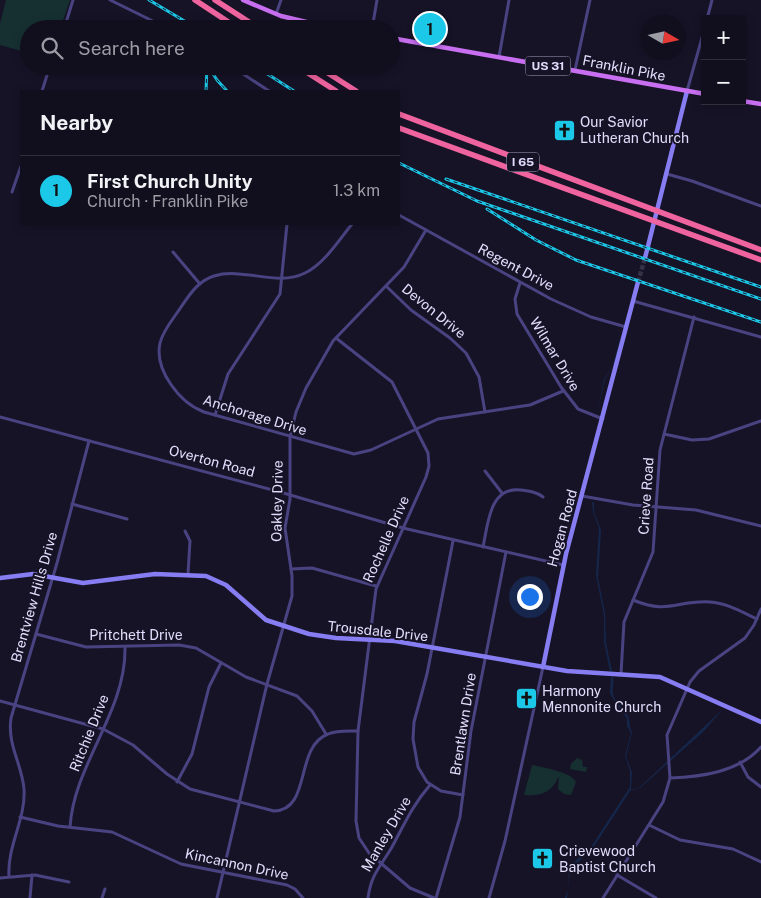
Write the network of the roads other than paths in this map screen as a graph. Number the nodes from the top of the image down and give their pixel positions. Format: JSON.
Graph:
{"nodes":[{"id":1,"x":73,"y":0,"type":"edge"},
{"id":2,"x":110,"y":0,"type":"edge"},
{"id":3,"x":195,"y":0,"type":"edge"},
{"id":4,"x":215,"y":0,"type":"edge"},
{"id":5,"x":244,"y":0,"type":"edge"},
{"id":6,"x":281,"y":0,"type":"edge"},
{"id":7,"x":377,"y":0,"type":"edge"},
{"id":8,"x":509,"y":0,"type":"edge"},
{"id":9,"x":590,"y":0,"type":"edge"},
{"id":10,"x":712,"y":0,"type":"edge"},
{"id":11,"x":276,"y":14,"type":"junction"},
{"id":12,"x":708,"y":15,"type":"edge"},
{"id":13,"x":67,"y":20,"type":"edge"},
{"id":14,"x":151,"y":20,"type":"edge"},
{"id":15,"x":226,"y":20,"type":"edge"},
{"id":16,"x":246,"y":20,"type":"edge"},
{"id":17,"x":300,"y":20,"type":"edge"},
{"id":18,"x":374,"y":20,"type":"edge"},
{"id":19,"x":400,"y":40,"type":"edge"},
{"id":20,"x":701,"y":41,"type":"edge"},
{"id":21,"x":499,"y":57,"type":"junction"},
{"id":22,"x":575,"y":70,"type":"junction"},
{"id":23,"x":47,"y":75,"type":"edge"},
{"id":24,"x":245,"y":75,"type":"edge"},
{"id":25,"x":311,"y":75,"type":"edge"},
{"id":26,"x":331,"y":75,"type":"edge"},
{"id":27,"x":42,"y":90,"type":"edge"},
{"id":28,"x":267,"y":90,"type":"edge"},
{"id":29,"x":334,"y":90,"type":"edge"},
{"id":30,"x":354,"y":90,"type":"edge"},
{"id":31,"x":687,"y":91,"type":"junction"},
{"id":32,"x":701,"y":93,"type":"edge"},
{"id":33,"x":746,"y":102,"type":"edge"},
{"id":34,"x":761,"y":104,"type":"edge"},
{"id":35,"x":400,"y":114,"type":"edge"},
{"id":36,"x":400,"y":128,"type":"edge"},
{"id":37,"x":20,"y":169,"type":"edge"},
{"id":38,"x":666,"y":174,"type":"junction"},
{"id":39,"x":12,"y":192,"type":"dead end"},
{"id":40,"x":761,"y":206,"type":"edge"},
{"id":41,"x":400,"y":216,"type":"edge"},
{"id":42,"x":286,"y":225,"type":"edge"},
{"id":43,"x":351,"y":225,"type":"edge"},
{"id":44,"x":426,"y":230,"type":"junction"},
{"id":45,"x":761,"y":250,"type":"edge"},
{"id":46,"x":173,"y":252,"type":"dead end"},
{"id":47,"x":645,"y":258,"type":"tunnel mouth"},
{"id":48,"x":761,"y":260,"type":"edge"},
{"id":49,"x":282,"y":278,"type":"junction"},
{"id":50,"x":638,"y":282,"type":"tunnel mouth"},
{"id":51,"x":520,"y":283,"type":"junction"},
{"id":52,"x":200,"y":284,"type":"junction"},
{"id":53,"x":386,"y":286,"type":"junction"},
{"id":54,"x":633,"y":301,"type":"junction"},
{"id":55,"x":694,"y":317,"type":"junction"},
{"id":56,"x":627,"y":327,"type":"junction"},
{"id":57,"x":761,"y":337,"type":"edge"},
{"id":58,"x":336,"y":338,"type":"junction"},
{"id":59,"x":563,"y":391,"type":"junction"},
{"id":60,"x":485,"y":412,"type":"junction"},
{"id":61,"x":215,"y":415,"type":"junction"},
{"id":62,"x":0,"y":417,"type":"edge"},
{"id":63,"x":603,"y":419,"type":"junction"},
{"id":64,"x":761,"y":420,"type":"edge"},
{"id":65,"x":417,"y":428,"type":"junction"},
{"id":66,"x":664,"y":434,"type":"junction"},
{"id":67,"x":290,"y":437,"type":"junction"},
{"id":68,"x":89,"y":440,"type":"junction"},
{"id":69,"x":485,"y":471,"type":"dead end"},
{"id":70,"x":502,"y":493,"type":"junction"},
{"id":71,"x":290,"y":495,"type":"junction"},
{"id":72,"x":582,"y":496,"type":"junction"},
{"id":73,"x":543,"y":497,"type":"dead end"},
{"id":74,"x":72,"y":504,"type":"junction"},
{"id":75,"x":656,"y":507,"type":"junction"},
{"id":76,"x":127,"y":519,"type":"dead end"},
{"id":77,"x":761,"y":526,"type":"edge"},
{"id":78,"x":403,"y":528,"type":"junction"},
{"id":79,"x":185,"y":531,"type":"dead end"},
{"id":80,"x":453,"y":541,"type":"junction"},
{"id":81,"x":483,"y":547,"type":"junction"},
{"id":82,"x":506,"y":552,"type":"junction"},
{"id":83,"x":563,"y":565,"type":"junction"},
{"id":84,"x":291,"y":569,"type":"junction"},
{"id":85,"x":188,"y":574,"type":"junction"},
{"id":86,"x":0,"y":578,"type":"edge"},
{"id":87,"x":53,"y":578,"type":"junction"},
{"id":88,"x":376,"y":586,"type":"junction"},
{"id":89,"x":633,"y":600,"type":"junction"},
{"id":90,"x":761,"y":609,"type":"edge"},
{"id":91,"x":757,"y":619,"type":"junction"},
{"id":92,"x":284,"y":626,"type":"junction"},
{"id":93,"x":36,"y":634,"type":"junction"},
{"id":94,"x":369,"y":640,"type":"junction"},
{"id":95,"x":125,"y":648,"type":"junction"},
{"id":96,"x":432,"y":648,"type":"junction"},
{"id":97,"x":486,"y":656,"type":"junction"},
{"id":98,"x":222,"y":663,"type":"junction"},
{"id":99,"x":543,"y":667,"type":"junction"},
{"id":100,"x":621,"y":674,"type":"junction"},
{"id":101,"x":267,"y":684,"type":"junction"},
{"id":102,"x":687,"y":688,"type":"junction"},
{"id":103,"x":0,"y":702,"type":"edge"},
{"id":104,"x":14,"y":704,"type":"junction"},
{"id":105,"x":761,"y":722,"type":"edge"},
{"id":106,"x":103,"y":729,"type":"junction"},
{"id":107,"x":358,"y":731,"type":"junction"},
{"id":108,"x":326,"y":734,"type":"junction"},
{"id":109,"x":761,"y":747,"type":"edge"},
{"id":110,"x":740,"y":762,"type":"junction"},
{"id":111,"x":670,"y":778,"type":"junction"},
{"id":112,"x":177,"y":782,"type":"junction"},
{"id":113,"x":430,"y":785,"type":"junction"},
{"id":114,"x":761,"y":787,"type":"edge"},
{"id":115,"x":463,"y":796,"type":"junction"},
{"id":116,"x":239,"y":803,"type":"junction"},
{"id":117,"x":20,"y":817,"type":"junction"},
{"id":118,"x":650,"y":825,"type":"junction"},
{"id":119,"x":70,"y":827,"type":"junction"},
{"id":120,"x":761,"y":862,"type":"edge"},
{"id":121,"x":380,"y":863,"type":"junction"},
{"id":122,"x":223,"y":873,"type":"junction"},
{"id":123,"x":32,"y":875,"type":"junction"},
{"id":124,"x":617,"y":875,"type":"junction"},
{"id":125,"x":9,"y":876,"type":"junction"},
{"id":126,"x":0,"y":878,"type":"edge"},
{"id":127,"x":69,"y":882,"type":"dead end"},
{"id":128,"x":105,"y":889,"type":"dead end"},
{"id":129,"x":30,"y":898,"type":"edge"},
{"id":130,"x":102,"y":898,"type":"edge"},
{"id":131,"x":217,"y":898,"type":"edge"},
{"id":132,"x":303,"y":898,"type":"edge"},
{"id":133,"x":368,"y":898,"type":"edge"},
{"id":134,"x":435,"y":898,"type":"edge"},
{"id":135,"x":489,"y":898,"type":"edge"},
{"id":136,"x":603,"y":898,"type":"edge"},
{"id":137,"x":656,"y":898,"type":"edge"}],
"edges":[{"from":1,"to":13,"type":"street"},
{"from":2,"to":14,"type":"street"},
{"from":3,"to":15,"type":"highway"},
{"from":4,"to":16,"type":"highway"},
{"from":5,"to":11,"type":"main road"},
{"from":6,"to":11,"type":"street"},
{"from":7,"to":18,"type":"street"},
{"from":8,"to":21,"type":"street"},
{"from":9,"to":22,"type":"street"},
{"from":10,"to":12,"type":"street"},
{"from":11,"to":17,"type":"main road"},
{"from":19,"to":21,"type":"main road","name":"Franklin Pike","number":"US 31"},
{"from":20,"to":31,"type":"street"},
{"from":21,"to":22,"type":"main road","name":"Franklin Pike","number":"US 31"},
{"from":22,"to":31,"type":"main road","name":"Franklin Pike","number":"US 31"},
{"from":23,"to":27,"type":"street"},
{"from":24,"to":28,"type":"street"},
{"from":25,"to":29,"type":"highway"},
{"from":26,"to":30,"type":"highway"},
{"from":31,"to":32,"type":"main road","name":"Franklin Pike","number":"US 31"},
{"from":31,"to":38,"type":"street"},
{"from":33,"to":34,"type":"main road"},
{"from":35,"to":45,"type":"highway","number":"I 65"},
{"from":36,"to":48,"type":"highway","number":"I 65"},
{"from":37,"to":39,"type":"street"},
{"from":38,"to":40,"type":"street"},
{"from":38,"to":47,"type":"street"},
{"from":41,"to":44,"type":"street","name":"Regent Drive"},
{"from":42,"to":49,"type":"street"},
{"from":43,"to":49,"type":"street","name":"Anchorage Drive"},
{"from":44,"to":51,"type":"street","name":"Regent Drive"},
{"from":44,"to":53,"type":"street","name":"Oakley Drive"},
{"from":46,"to":52,"type":"street"},
{"from":49,"to":52,"type":"street","name":"Anchorage Drive"},
{"from":49,"to":61,"type":"street"},
{"from":50,"to":54,"type":"street","name":"Hogan Road"},
{"from":51,"to":56,"type":"street","name":"Regent Drive"},
{"from":51,"to":59,"type":"street","name":"Wilmar Drive"},
{"from":52,"to":61,"type":"street","name":"Anchorage Drive"},
{"from":53,"to":58,"type":"street","name":"Oakley Drive"},
{"from":53,"to":60,"type":"street","name":"Devon Drive"},
{"from":54,"to":55,"type":"street"},
{"from":54,"to":56,"type":"street","name":"Hogan Road"},
{"from":55,"to":57,"type":"street"},
{"from":55,"to":66,"type":"street","name":"Crieve Road"},
{"from":56,"to":63,"type":"street","name":"Hogan Road"},
{"from":58,"to":65,"type":"street","name":"Rochelle Drive"},
{"from":58,"to":67,"type":"street","name":"Oakley Drive"},
{"from":59,"to":60,"type":"street","name":"Anchorage Drive"},
{"from":59,"to":63,"type":"street","name":"Wilmar Drive"},
{"from":60,"to":65,"type":"street","name":"Anchorage Drive"},
{"from":61,"to":67,"type":"street","name":"Anchorage Drive"},
{"from":62,"to":68,"type":"street","name":"Overton Road"},
{"from":63,"to":72,"type":"street","name":"Hogan Road"},
{"from":64,"to":66,"type":"street"},
{"from":65,"to":67,"type":"street","name":"Anchorage Drive"},
{"from":65,"to":78,"type":"street","name":"Rochelle Drive"},
{"from":66,"to":75,"type":"street","name":"Crieve Road"},
{"from":67,"to":71,"type":"street","name":"Oakley Drive"},
{"from":68,"to":71,"type":"street","name":"Overton Road"},
{"from":68,"to":74,"type":"street","name":"Brentview Hills Drive"},
{"from":69,"to":70,"type":"street"},
{"from":70,"to":73,"type":"street"},
{"from":70,"to":81,"type":"street"},
{"from":71,"to":78,"type":"street","name":"Overton Road"},
{"from":71,"to":84,"type":"street","name":"Oakley Drive"},
{"from":72,"to":75,"type":"street"},
{"from":72,"to":83,"type":"street","name":"Hogan Road"},
{"from":74,"to":76,"type":"street"},
{"from":74,"to":87,"type":"street","name":"Brentview Hills Drive"},
{"from":75,"to":77,"type":"street"},
{"from":75,"to":89,"type":"street","name":"Crieve Road"},
{"from":78,"to":80,"type":"street","name":"Overton Road"},
{"from":78,"to":88,"type":"street","name":"Rochelle Drive"},
{"from":79,"to":85,"type":"street"},
{"from":80,"to":81,"type":"street","name":"Overton Road"},
{"from":80,"to":96,"type":"street"},
{"from":81,"to":82,"type":"street","name":"Overton Road"},
{"from":82,"to":83,"type":"street","name":"Overton Road"},
{"from":82,"to":97,"type":"street","name":"Brentlawn Drive"},
{"from":83,"to":99,"type":"street","name":"Hogan Road"},
{"from":84,"to":88,"type":"street"},
{"from":84,"to":92,"type":"street","name":"Oakley Drive"},
{"from":85,"to":87,"type":"street","name":"Trousdale Drive"},
{"from":85,"to":92,"type":"street","name":"Trousdale Drive"},
{"from":86,"to":87,"type":"street","name":"Trousdale Drive"},
{"from":87,"to":93,"type":"street","name":"Brentview Hills Drive"},
{"from":88,"to":94,"type":"street","name":"Rochelle Drive"},
{"from":89,"to":91,"type":"street"},
{"from":89,"to":100,"type":"street","name":"Crieve Road"},
{"from":90,"to":91,"type":"street"},
{"from":91,"to":102,"type":"street"},
{"from":92,"to":94,"type":"street","name":"Trousdale Drive"},
{"from":92,"to":101,"type":"street","name":"Oakley Drive"},
{"from":93,"to":95,"type":"street","name":"Pritchett Drive"},
{"from":93,"to":104,"type":"street","name":"Brentview Hills Drive"},
{"from":94,"to":96,"type":"street","name":"Trousdale Drive"},
{"from":94,"to":107,"type":"street","name":"Rochelle Drive"},
{"from":95,"to":98,"type":"street","name":"Pritchett Drive"},
{"from":95,"to":106,"type":"street","name":"Ritchie Drive"},
{"from":96,"to":97,"type":"street","name":"Trousdale Drive"},
{"from":96,"to":113,"type":"street"},
{"from":97,"to":99,"type":"street","name":"Trousdale Drive"},
{"from":97,"to":115,"type":"street","name":"Brentlawn Drive"},
{"from":98,"to":101,"type":"street","name":"Pritchett Drive"},
{"from":98,"to":112,"type":"street"},
{"from":99,"to":100,"type":"street","name":"Trousdale Drive"},
{"from":99,"to":135,"type":"street","name":"Hogan Road"},
{"from":100,"to":102,"type":"street","name":"Trousdale Drive"},
{"from":101,"to":108,"type":"street","name":"Pritchett Drive"},
{"from":101,"to":116,"type":"street","name":"Oakley Drive"},
{"from":102,"to":105,"type":"street","name":"Trousdale Drive"},
{"from":102,"to":111,"type":"street"},
{"from":103,"to":104,"type":"street"},
{"from":104,"to":106,"type":"street"},
{"from":104,"to":117,"type":"street","name":"Brentview Hills Drive"},
{"from":106,"to":112,"type":"street"},
{"from":106,"to":119,"type":"street","name":"Ritchie Drive"},
{"from":107,"to":108,"type":"street"},
{"from":107,"to":121,"type":"street","name":"Rochelle Drive"},
{"from":108,"to":116,"type":"street"},
{"from":109,"to":110,"type":"street"},
{"from":110,"to":111,"type":"street"},
{"from":110,"to":114,"type":"street"},
{"from":111,"to":118,"type":"street"},
{"from":112,"to":116,"type":"street"},
{"from":113,"to":115,"type":"street"},
{"from":113,"to":121,"type":"street","name":"Manley Drive"},
{"from":115,"to":134,"type":"street","name":"Brentlawn Drive"},
{"from":116,"to":122,"type":"street","name":"Oakley Drive"},
{"from":117,"to":119,"type":"street","name":"Kincannon Drive"},
{"from":117,"to":125,"type":"street","name":"Brentview Hills Drive"},
{"from":118,"to":120,"type":"street"},
{"from":118,"to":124,"type":"street"},
{"from":119,"to":122,"type":"street","name":"Kincannon Drive"},
{"from":121,"to":133,"type":"street","name":"Manley Drive"},
{"from":121,"to":134,"type":"street","name":"Rochelle Drive"},
{"from":122,"to":131,"type":"street","name":"Oakley Drive"},
{"from":122,"to":132,"type":"street","name":"Kincannon Drive"},
{"from":123,"to":125,"type":"street"},
{"from":123,"to":127,"type":"street"},
{"from":123,"to":129,"type":"street"},
{"from":124,"to":136,"type":"street"},
{"from":124,"to":137,"type":"street"},
{"from":125,"to":126,"type":"street"},
{"from":128,"to":130,"type":"street"}]}
